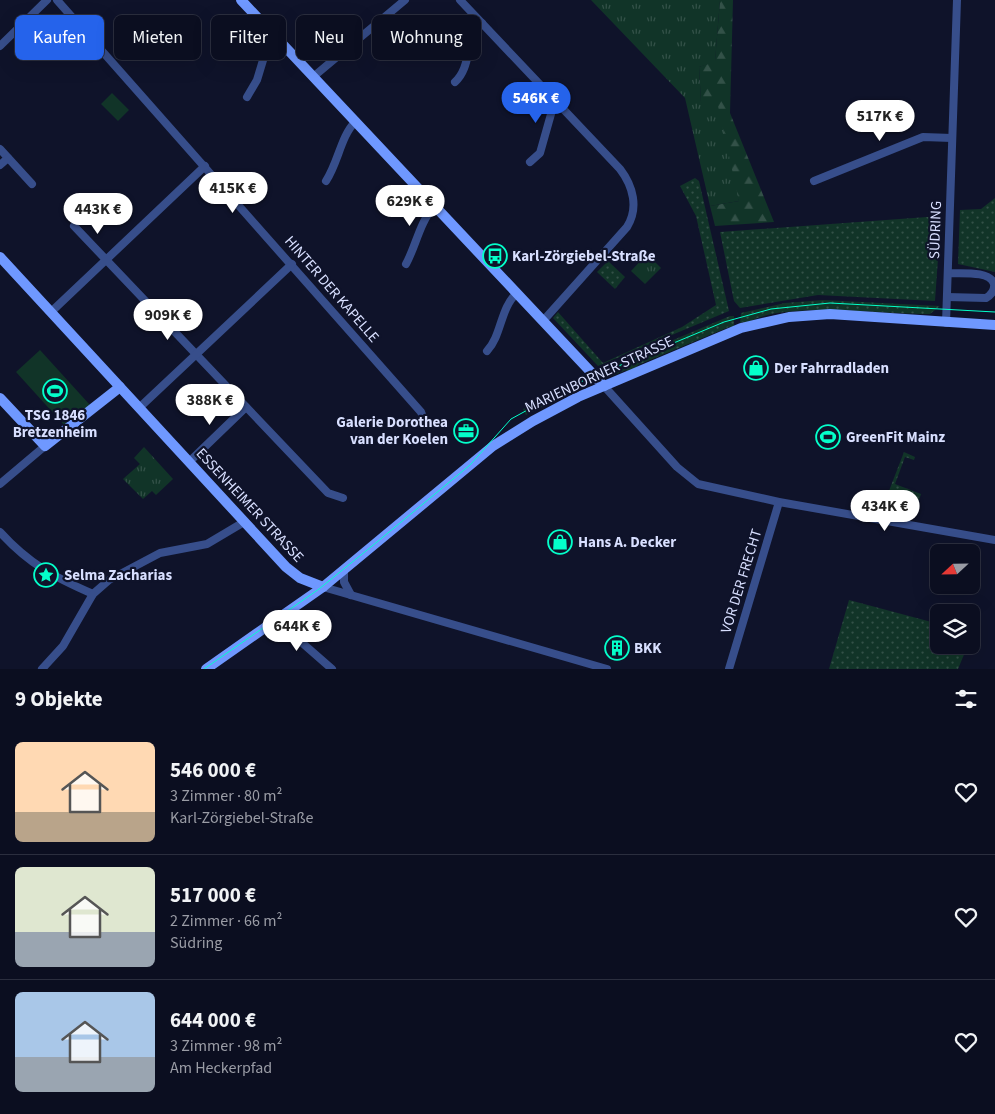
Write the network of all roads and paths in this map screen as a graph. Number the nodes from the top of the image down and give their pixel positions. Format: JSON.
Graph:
{"nodes":[{"id":1,"x":47,"y":0,"type":"edge"},
{"id":2,"x":57,"y":0,"type":"edge"},
{"id":3,"x":241,"y":0,"type":"edge"},
{"id":4,"x":405,"y":0,"type":"edge"},
{"id":5,"x":460,"y":0,"type":"edge"},
{"id":6,"x":957,"y":0,"type":"edge"},
{"id":7,"x":255,"y":15,"type":"edge"},
{"id":8,"x":482,"y":23,"type":"junction"},
{"id":9,"x":0,"y":46,"type":"edge"},
{"id":10,"x":286,"y":48,"type":"edge"},
{"id":11,"x":263,"y":60,"type":"edge"},
{"id":12,"x":313,"y":77,"type":"junction"},
{"id":13,"x":455,"y":82,"type":"dead end"},
{"id":14,"x":247,"y":97,"type":"dead end"},
{"id":15,"x":557,"y":103,"type":"junction"},
{"id":16,"x":355,"y":122,"type":"junction"},
{"id":17,"x":952,"y":138,"type":"junction"},
{"id":18,"x":0,"y":149,"type":"edge"},
{"id":19,"x":8,"y":158,"type":"junction"},
{"id":20,"x":530,"y":162,"type":"dead end"},
{"id":21,"x":0,"y":165,"type":"edge"},
{"id":22,"x":205,"y":166,"type":"junction"},
{"id":23,"x":326,"y":181,"type":"dead end"},
{"id":24,"x":814,"y":181,"type":"dead end"},
{"id":25,"x":32,"y":184,"type":"dead end"},
{"id":26,"x":434,"y":207,"type":"junction"},
{"id":27,"x":74,"y":226,"type":"dead end"},
{"id":28,"x":0,"y":257,"type":"edge"},
{"id":29,"x":106,"y":260,"type":"junction"},
{"id":30,"x":292,"y":264,"type":"junction"},
{"id":31,"x":406,"y":264,"type":"dead end"},
{"id":32,"x":948,"y":273,"type":"junction"},
{"id":33,"x":994,"y":288,"type":"edge"},
{"id":34,"x":517,"y":293,"type":"junction"},
{"id":35,"x":947,"y":297,"type":"junction"},
{"id":36,"x":51,"y":312,"type":"junction"},
{"id":37,"x":543,"y":321,"type":"junction"},
{"id":38,"x":946,"y":323,"type":"junction"},
{"id":39,"x":995,"y":325,"type":"edge"},
{"id":40,"x":487,"y":351,"type":"dead end"},
{"id":41,"x":196,"y":355,"type":"junction"},
{"id":42,"x":120,"y":386,"type":"junction"},
{"id":43,"x":604,"y":386,"type":"junction"},
{"id":44,"x":0,"y":398,"type":"edge"},
{"id":45,"x":246,"y":407,"type":"junction"},
{"id":46,"x":139,"y":408,"type":"junction"},
{"id":47,"x":424,"y":420,"type":"dead end"},
{"id":48,"x":45,"y":446,"type":"junction"},
{"id":49,"x":189,"y":462,"type":"junction"},
{"id":50,"x":0,"y":484,"type":"edge"},
{"id":51,"x":343,"y":498,"type":"dead end"},
{"id":52,"x":779,"y":502,"type":"junction"},
{"id":53,"x":244,"y":522,"type":"junction"},
{"id":54,"x":0,"y":532,"type":"edge"},
{"id":55,"x":995,"y":540,"type":"edge"},
{"id":56,"x":344,"y":570,"type":"junction"},
{"id":57,"x":323,"y":588,"type":"junction"},
{"id":58,"x":93,"y":594,"type":"junction"},
{"id":59,"x":351,"y":596,"type":"junction"},
{"id":60,"x":276,"y":620,"type":"junction"},
{"id":61,"x":578,"y":665,"type":"edge"},
{"id":62,"x":42,"y":669,"type":"edge"},
{"id":63,"x":206,"y":669,"type":"edge"},
{"id":64,"x":332,"y":669,"type":"edge"},
{"id":65,"x":606,"y":669,"type":"edge"},
{"id":66,"x":729,"y":669,"type":"edge"}],
"edges":[{"from":1,"to":9,"type":"street"},
{"from":2,"to":22,"type":"street","name":"HINTER DER KAPELLE"},
{"from":3,"to":7,"type":"street"},
{"from":4,"to":12,"type":"street"},
{"from":5,"to":8,"type":"street"},
{"from":6,"to":17,"type":"street","name":"SÜDRING"},
{"from":8,"to":13,"type":"street"},
{"from":8,"to":15,"type":"street"},
{"from":10,"to":12,"type":"street"},
{"from":11,"to":14,"type":"street"},
{"from":12,"to":16,"type":"street"},
{"from":15,"to":20,"type":"street"},
{"from":15,"to":37,"type":"street"},
{"from":16,"to":23,"type":"street"},
{"from":16,"to":26,"type":"street"},
{"from":17,"to":24,"type":"street"},
{"from":17,"to":32,"type":"street","name":"SÜDRING"},
{"from":18,"to":19,"type":"street"},
{"from":19,"to":21,"type":"street"},
{"from":19,"to":25,"type":"street"},
{"from":22,"to":29,"type":"street"},
{"from":22,"to":30,"type":"street","name":"HINTER DER KAPELLE"},
{"from":26,"to":31,"type":"street"},
{"from":26,"to":34,"type":"street"},
{"from":27,"to":29,"type":"street"},
{"from":28,"to":36,"type":"street","name":"ESSENHEIMER STRASSE"},
{"from":29,"to":36,"type":"street"},
{"from":29,"to":41,"type":"street"},
{"from":30,"to":41,"type":"street"},
{"from":30,"to":47,"type":"street","name":"HINTER DER KAPELLE"},
{"from":32,"to":33,"type":"street"},
{"from":32,"to":35,"type":"street","name":"SÜDRING"},
{"from":33,"to":35,"type":"street"},
{"from":34,"to":37,"type":"street"},
{"from":34,"to":40,"type":"street"},
{"from":35,"to":38,"type":"street","name":"SÜDRING"},
{"from":36,"to":42,"type":"street","name":"ESSENHEIMER STRASSE"},
{"from":37,"to":43,"type":"street"},
{"from":38,"to":39,"type":"street","name":"MARIENBORNER STRASSE"},
{"from":38,"to":43,"type":"street","name":"MARIENBORNER STRASSE"},
{"from":41,"to":45,"type":"street"},
{"from":41,"to":46,"type":"street"},
{"from":42,"to":46,"type":"street","name":"ESSENHEIMER STRASSE"},
{"from":42,"to":48,"type":"street"},
{"from":43,"to":52,"type":"street"},
{"from":43,"to":56,"type":"street","name":"MARIENBORNER STRASSE"},
{"from":44,"to":48,"type":"street"},
{"from":45,"to":49,"type":"street"},
{"from":45,"to":51,"type":"street"},
{"from":46,"to":49,"type":"street","name":"ESSENHEIMER STRASSE"},
{"from":48,"to":50,"type":"street"},
{"from":49,"to":53,"type":"street","name":"ESSENHEIMER STRASSE"},
{"from":52,"to":55,"type":"street"},
{"from":52,"to":66,"type":"street","name":"VOR DER FRECHT"},
{"from":53,"to":57,"type":"street","name":"ESSENHEIMER STRASSE"},
{"from":53,"to":58,"type":"street"},
{"from":54,"to":58,"type":"street"},
{"from":56,"to":57,"type":"street","name":"MARIENBORNER STRASSE"},
{"from":56,"to":59,"type":"street"},
{"from":57,"to":59,"type":"street","name":"ESSENHEIMER STRASSE"},
{"from":57,"to":60,"type":"street","name":"MARIENBORNER STRASSE"},
{"from":58,"to":62,"type":"street"},
{"from":59,"to":61,"type":"street","name":"ESSENHEIMER STRASSE"},
{"from":60,"to":63,"type":"street","name":"MARIENBORNER STRASSE"},
{"from":60,"to":64,"type":"street"},
{"from":61,"to":65,"type":"street","name":"ESSENHEIMER STRASSE"}]}
